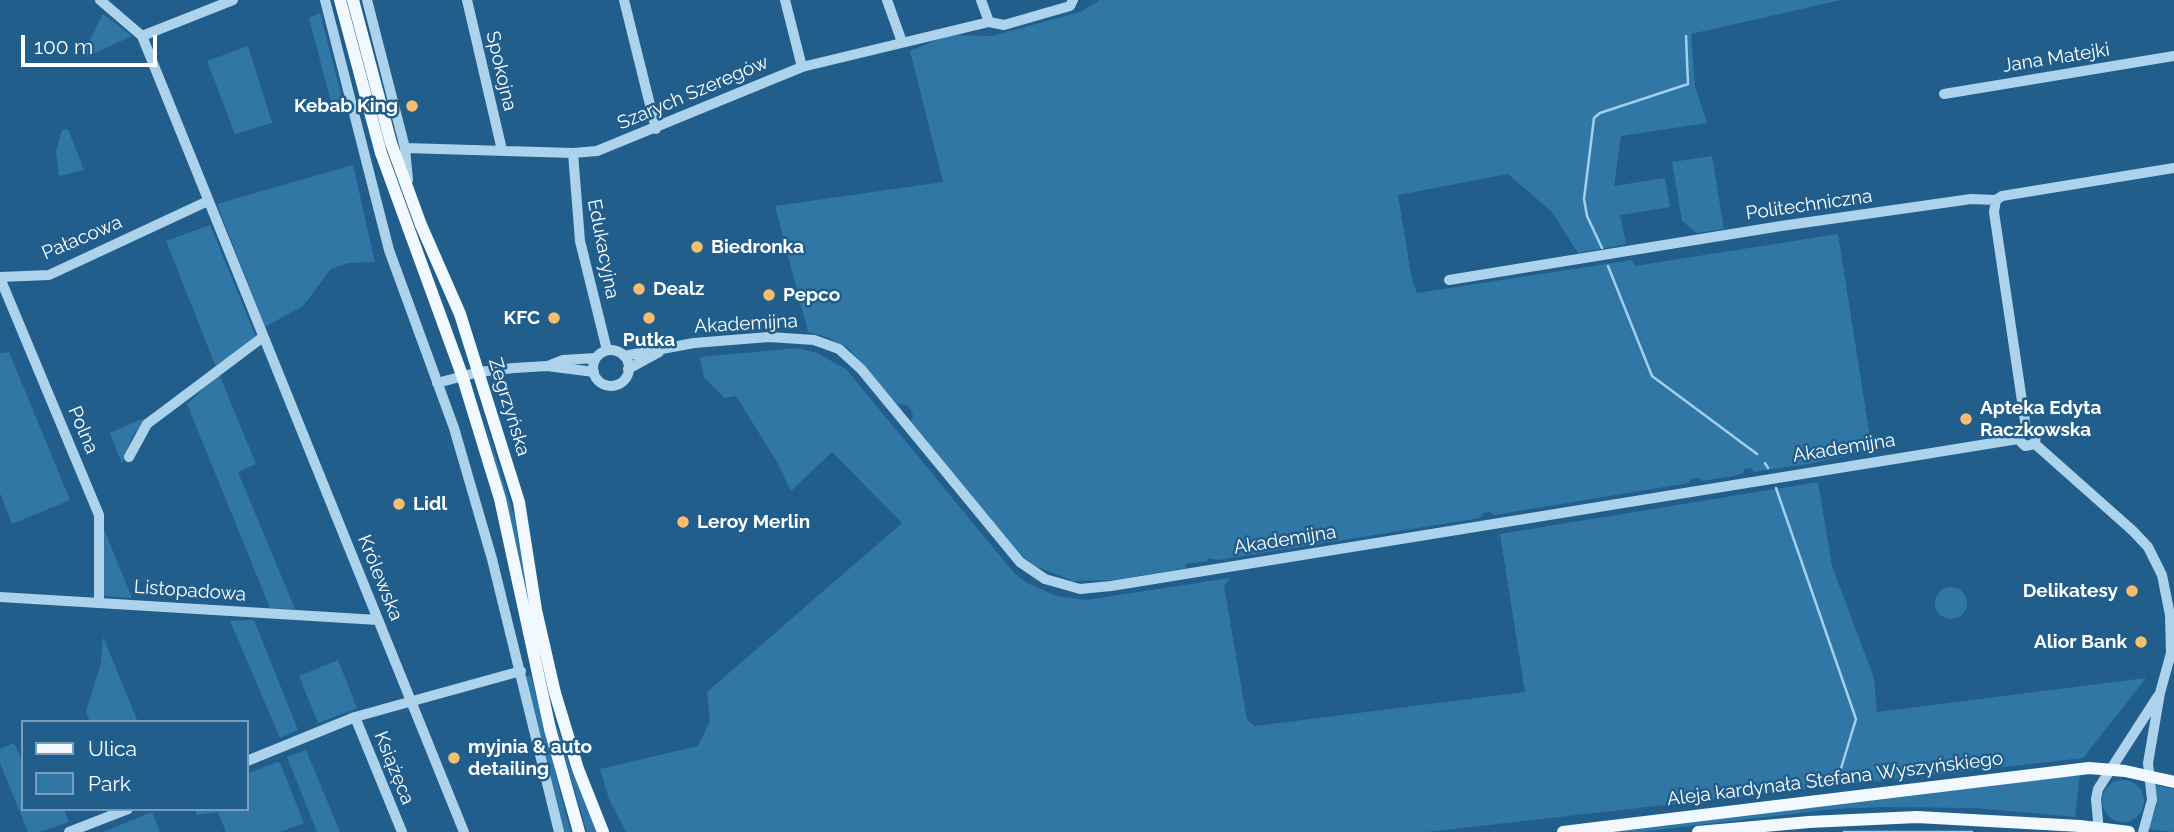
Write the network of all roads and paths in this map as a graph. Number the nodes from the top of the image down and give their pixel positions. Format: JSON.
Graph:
{"nodes":[{"id":1,"x":100,"y":0,"type":"edge"},
{"id":2,"x":233,"y":0,"type":"edge"},
{"id":3,"x":325,"y":0,"type":"edge"},
{"id":4,"x":340,"y":0,"type":"edge"},
{"id":5,"x":354,"y":0,"type":"edge"},
{"id":6,"x":367,"y":0,"type":"edge"},
{"id":7,"x":467,"y":0,"type":"edge"},
{"id":8,"x":624,"y":0,"type":"edge"},
{"id":9,"x":785,"y":0,"type":"edge"},
{"id":10,"x":887,"y":0,"type":"edge"},
{"id":11,"x":981,"y":0,"type":"edge"},
{"id":12,"x":1073,"y":0,"type":"edge"},
{"id":13,"x":989,"y":22,"type":"junction"},
{"id":14,"x":142,"y":36,"type":"junction"},
{"id":15,"x":902,"y":42,"type":"junction"},
{"id":16,"x":2174,"y":56,"type":"edge"},
{"id":17,"x":802,"y":66,"type":"junction"},
{"id":18,"x":1944,"y":93,"type":"dead end"},
{"id":19,"x":656,"y":129,"type":"junction"},
{"id":20,"x":405,"y":148,"type":"junction"},
{"id":21,"x":502,"y":150,"type":"junction"},
{"id":22,"x":573,"y":153,"type":"junction"},
{"id":23,"x":2174,"y":168,"type":"edge"},
{"id":24,"x":409,"y":193,"type":"junction"},
{"id":25,"x":208,"y":201,"type":"junction"},
{"id":26,"x":1996,"y":201,"type":"junction"},
{"id":27,"x":0,"y":277,"type":"edge"},
{"id":28,"x":1449,"y":280,"type":"dead end"},
{"id":29,"x":263,"y":337,"type":"junction"},
{"id":30,"x":607,"y":350,"type":"junction"},
{"id":31,"x":659,"y":352,"type":"junction"},
{"id":32,"x":624,"y":356,"type":"junction"},
{"id":33,"x":596,"y":359,"type":"junction"},
{"id":34,"x":547,"y":366,"type":"junction"},
{"id":35,"x":628,"y":369,"type":"junction"},
{"id":36,"x":479,"y":372,"type":"junction"},
{"id":37,"x":594,"y":372,"type":"junction"},
{"id":38,"x":462,"y":374,"type":"junction"},
{"id":39,"x":438,"y":383,"type":"junction"},
{"id":40,"x":2026,"y":428,"type":"junction"},
{"id":41,"x":2018,"y":439,"type":"junction"},
{"id":42,"x":2035,"y":444,"type":"junction"},
{"id":43,"x":129,"y":457,"type":"dead end"},
{"id":44,"x":0,"y":597,"type":"edge"},
{"id":45,"x":99,"y":603,"type":"junction"},
{"id":46,"x":378,"y":620,"type":"junction"},
{"id":47,"x":521,"y":671,"type":"junction"},
{"id":48,"x":2160,"y":693,"type":"junction"},
{"id":49,"x":411,"y":701,"type":"junction"},
{"id":50,"x":355,"y":717,"type":"junction"},
{"id":51,"x":248,"y":761,"type":"edge"},
{"id":52,"x":2111,"y":769,"type":"junction"},
{"id":53,"x":2148,"y":776,"type":"junction"},
{"id":54,"x":2174,"y":782,"type":"edge"},
{"id":55,"x":123,"y":811,"type":"edge"},
{"id":56,"x":2099,"y":830,"type":"edge"},
{"id":57,"x":69,"y":832,"type":"edge"},
{"id":58,"x":402,"y":832,"type":"edge"},
{"id":59,"x":464,"y":832,"type":"edge"},
{"id":60,"x":559,"y":832,"type":"edge"},
{"id":61,"x":579,"y":832,"type":"edge"},
{"id":62,"x":603,"y":832,"type":"edge"},
{"id":63,"x":1563,"y":832,"type":"edge"},
{"id":64,"x":1698,"y":832,"type":"edge"},
{"id":65,"x":2129,"y":832,"type":"edge"},
{"id":66,"x":2143,"y":832,"type":"edge"}],
"edges":[{"from":1,"to":14,"type":"street"},
{"from":2,"to":14,"type":"street"},
{"from":3,"to":39,"type":"street"},
{"from":4,"to":38,"type":"main road","name":"Zegrzyńska"},
{"from":5,"to":24,"type":"main road","name":"Zegrzyńska"},
{"from":6,"to":20,"type":"street"},
{"from":7,"to":21,"type":"street","name":"Spokojna"},
{"from":8,"to":19,"type":"street"},
{"from":9,"to":17,"type":"street"},
{"from":10,"to":15,"type":"street"},
{"from":11,"to":13,"type":"street"},
{"from":12,"to":13,"type":"street","name":"Szarych Szeregów"},
{"from":13,"to":15,"type":"street","name":"Szarych Szeregów"},
{"from":14,"to":25,"type":"street","name":"Królewska"},
{"from":15,"to":17,"type":"street","name":"Szarych Szeregów"},
{"from":16,"to":18,"type":"street","name":"Jana Matejki"},
{"from":17,"to":19,"type":"street","name":"Szarych Szeregów"},
{"from":19,"to":22,"type":"street","name":"Szarych Szeregów"},
{"from":20,"to":21,"type":"street","name":"Szarych Szeregów"},
{"from":20,"to":24,"type":"street"},
{"from":21,"to":22,"type":"street","name":"Szarych Szeregów"},
{"from":22,"to":30,"type":"street","name":"Edukacyjna"},
{"from":23,"to":26,"type":"street","name":"Politechniczna"},
{"from":24,"to":36,"type":"main road","name":"Zegrzyńska"},
{"from":25,"to":27,"type":"street","name":"Pałacowa"},
{"from":25,"to":29,"type":"street","name":"Królewska"},
{"from":26,"to":28,"type":"street","name":"Politechniczna"},
{"from":26,"to":40,"type":"street"},
{"from":27,"to":45,"type":"street","name":"Polna"},
{"from":29,"to":43,"type":"street"},
{"from":29,"to":46,"type":"street","name":"Królewska"},
{"from":30,"to":32,"type":"street"},
{"from":30,"to":33,"type":"street"},
{"from":31,"to":32,"type":"street","name":"Akademijna"},
{"from":31,"to":35,"type":"street","name":"Akademijna"},
{"from":31,"to":41,"type":"street","name":"Akademijna"},
{"from":32,"to":35,"type":"street"},
{"from":33,"to":34,"type":"street"},
{"from":33,"to":37,"type":"street"},
{"from":34,"to":36,"type":"street"},
{"from":34,"to":37,"type":"street"},
{"from":35,"to":37,"type":"street"},
{"from":36,"to":38,"type":"street"},
{"from":36,"to":62,"type":"main road","name":"Zegrzyńska"},
{"from":38,"to":39,"type":"street"},
{"from":38,"to":61,"type":"main road","name":"Zegrzyńska"},
{"from":39,"to":47,"type":"street"},
{"from":40,"to":41,"type":"street"},
{"from":40,"to":42,"type":"street"},
{"from":41,"to":42,"type":"street"},
{"from":42,"to":48,"type":"street"},
{"from":44,"to":45,"type":"street","name":"Listopadowa"},
{"from":45,"to":46,"type":"street","name":"Listopadowa"},
{"from":46,"to":49,"type":"street","name":"Królewska"},
{"from":47,"to":49,"type":"street"},
{"from":47,"to":60,"type":"street"},
{"from":48,"to":52,"type":"street"},
{"from":48,"to":53,"type":"street"},
{"from":49,"to":50,"type":"street"},
{"from":49,"to":59,"type":"street","name":"Królewska"},
{"from":50,"to":51,"type":"street"},
{"from":50,"to":58,"type":"street","name":"Książęca"},
{"from":52,"to":53,"type":"main road","name":"Aleja kardynała Stefana Wyszyńskiego"},
{"from":52,"to":56,"type":"street"},
{"from":52,"to":63,"type":"main road","name":"Aleja kardynała Stefana Wyszyńskiego"},
{"from":53,"to":54,"type":"main road"},
{"from":53,"to":66,"type":"street"},
{"from":55,"to":57,"type":"street"},
{"from":56,"to":64,"type":"main road","name":"Aleja kardynała Stefana Wyszyńskiego"},
{"from":56,"to":65,"type":"main road","name":"Aleja kardynała Stefana Wyszyńskiego"}]}
